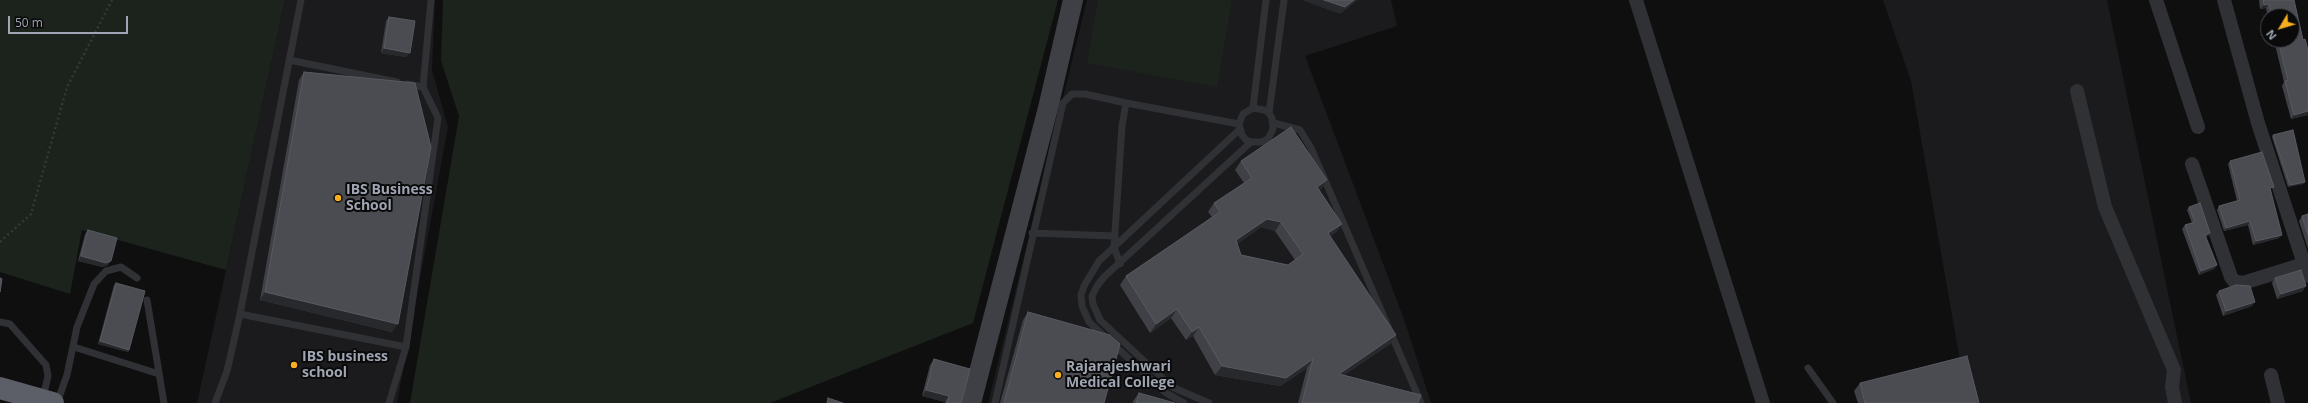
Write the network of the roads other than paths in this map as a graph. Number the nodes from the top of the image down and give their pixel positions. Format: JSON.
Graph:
{"nodes":[{"id":1,"x":301,"y":0,"type":"edge"},
{"id":2,"x":430,"y":0,"type":"edge"},
{"id":3,"x":1073,"y":0,"type":"edge"},
{"id":4,"x":1266,"y":0,"type":"edge"},
{"id":5,"x":1284,"y":0,"type":"edge"},
{"id":6,"x":1636,"y":0,"type":"edge"},
{"id":7,"x":2156,"y":0,"type":"edge"},
{"id":8,"x":2224,"y":0,"type":"edge"},
{"id":9,"x":289,"y":60,"type":"junction"},
{"id":10,"x":423,"y":87,"type":"junction"},
{"id":11,"x":2077,"y":91,"type":"dead end"},
{"id":12,"x":1126,"y":103,"type":"junction"},
{"id":13,"x":1253,"y":108,"type":"junction"},
{"id":14,"x":1269,"y":113,"type":"junction"},
{"id":15,"x":1274,"y":124,"type":"junction"},
{"id":16,"x":1239,"y":127,"type":"junction"},
{"id":17,"x":2198,"y":128,"type":"dead end"},
{"id":18,"x":1251,"y":142,"type":"junction"},
{"id":19,"x":2192,"y":164,"type":"dead end"},
{"id":20,"x":1032,"y":233,"type":"junction"},
{"id":21,"x":1115,"y":236,"type":"junction"},
{"id":22,"x":1114,"y":247,"type":"junction"},
{"id":23,"x":1120,"y":264,"type":"junction"},
{"id":24,"x":2307,"y":273,"type":"edge"},
{"id":25,"x":136,"y":278,"type":"dead end"},
{"id":26,"x":147,"y":300,"type":"dead end"},
{"id":27,"x":240,"y":314,"type":"junction"},
{"id":28,"x":0,"y":322,"type":"edge"},
{"id":29,"x":74,"y":347,"type":"junction"},
{"id":30,"x":406,"y":347,"type":"junction"},
{"id":31,"x":1808,"y":368,"type":"dead end"},
{"id":32,"x":160,"y":374,"type":"junction"},
{"id":33,"x":2271,"y":375,"type":"dead end"},
{"id":34,"x":1172,"y":387,"type":"junction"},
{"id":35,"x":0,"y":388,"type":"edge"},
{"id":36,"x":1166,"y":393,"type":"junction"},
{"id":37,"x":51,"y":402,"type":"edge"},
{"id":38,"x":164,"y":403,"type":"edge"},
{"id":39,"x":215,"y":403,"type":"edge"},
{"id":40,"x":389,"y":403,"type":"edge"},
{"id":41,"x":972,"y":403,"type":"edge"},
{"id":42,"x":995,"y":403,"type":"edge"},
{"id":43,"x":1184,"y":403,"type":"edge"},
{"id":44,"x":1209,"y":403,"type":"edge"},
{"id":45,"x":1421,"y":403,"type":"edge"},
{"id":46,"x":1762,"y":403,"type":"edge"},
{"id":47,"x":1833,"y":403,"type":"edge"},
{"id":48,"x":2175,"y":403,"type":"edge"},
{"id":49,"x":2278,"y":403,"type":"edge"}],
"edges":[{"from":1,"to":9,"type":"lane"},
{"from":2,"to":10,"type":"lane"},
{"from":3,"to":41,"type":"street"},
{"from":4,"to":13,"type":"lane"},
{"from":5,"to":14,"type":"lane"},
{"from":6,"to":46,"type":"street"},
{"from":7,"to":17,"type":"street"},
{"from":8,"to":24,"type":"street"},
{"from":9,"to":10,"type":"lane"},
{"from":9,"to":27,"type":"lane"},
{"from":10,"to":30,"type":"lane"},
{"from":11,"to":48,"type":"street"},
{"from":12,"to":16,"type":"lane"},
{"from":12,"to":20,"type":"lane"},
{"from":12,"to":21,"type":"lane"},
{"from":13,"to":14,"type":"lane"},
{"from":13,"to":16,"type":"lane"},
{"from":14,"to":15,"type":"lane"},
{"from":15,"to":18,"type":"lane"},
{"from":15,"to":45,"type":"lane"},
{"from":16,"to":18,"type":"lane"},
{"from":16,"to":22,"type":"lane"},
{"from":18,"to":23,"type":"lane"},
{"from":19,"to":24,"type":"street"},
{"from":20,"to":21,"type":"lane"},
{"from":20,"to":42,"type":"lane"},
{"from":21,"to":22,"type":"lane"},
{"from":22,"to":23,"type":"lane"},
{"from":22,"to":36,"type":"lane"},
{"from":23,"to":34,"type":"lane"},
{"from":25,"to":29,"type":"lane"},
{"from":26,"to":32,"type":"lane"},
{"from":27,"to":30,"type":"lane"},
{"from":27,"to":39,"type":"lane"},
{"from":28,"to":37,"type":"lane"},
{"from":29,"to":32,"type":"lane"},
{"from":29,"to":37,"type":"lane"},
{"from":30,"to":40,"type":"lane"},
{"from":31,"to":47,"type":"lane"},
{"from":32,"to":38,"type":"lane"},
{"from":33,"to":49,"type":"street"},
{"from":34,"to":36,"type":"lane"},
{"from":34,"to":44,"type":"lane"},
{"from":35,"to":37,"type":"highway"},
{"from":36,"to":43,"type":"lane"}]}
